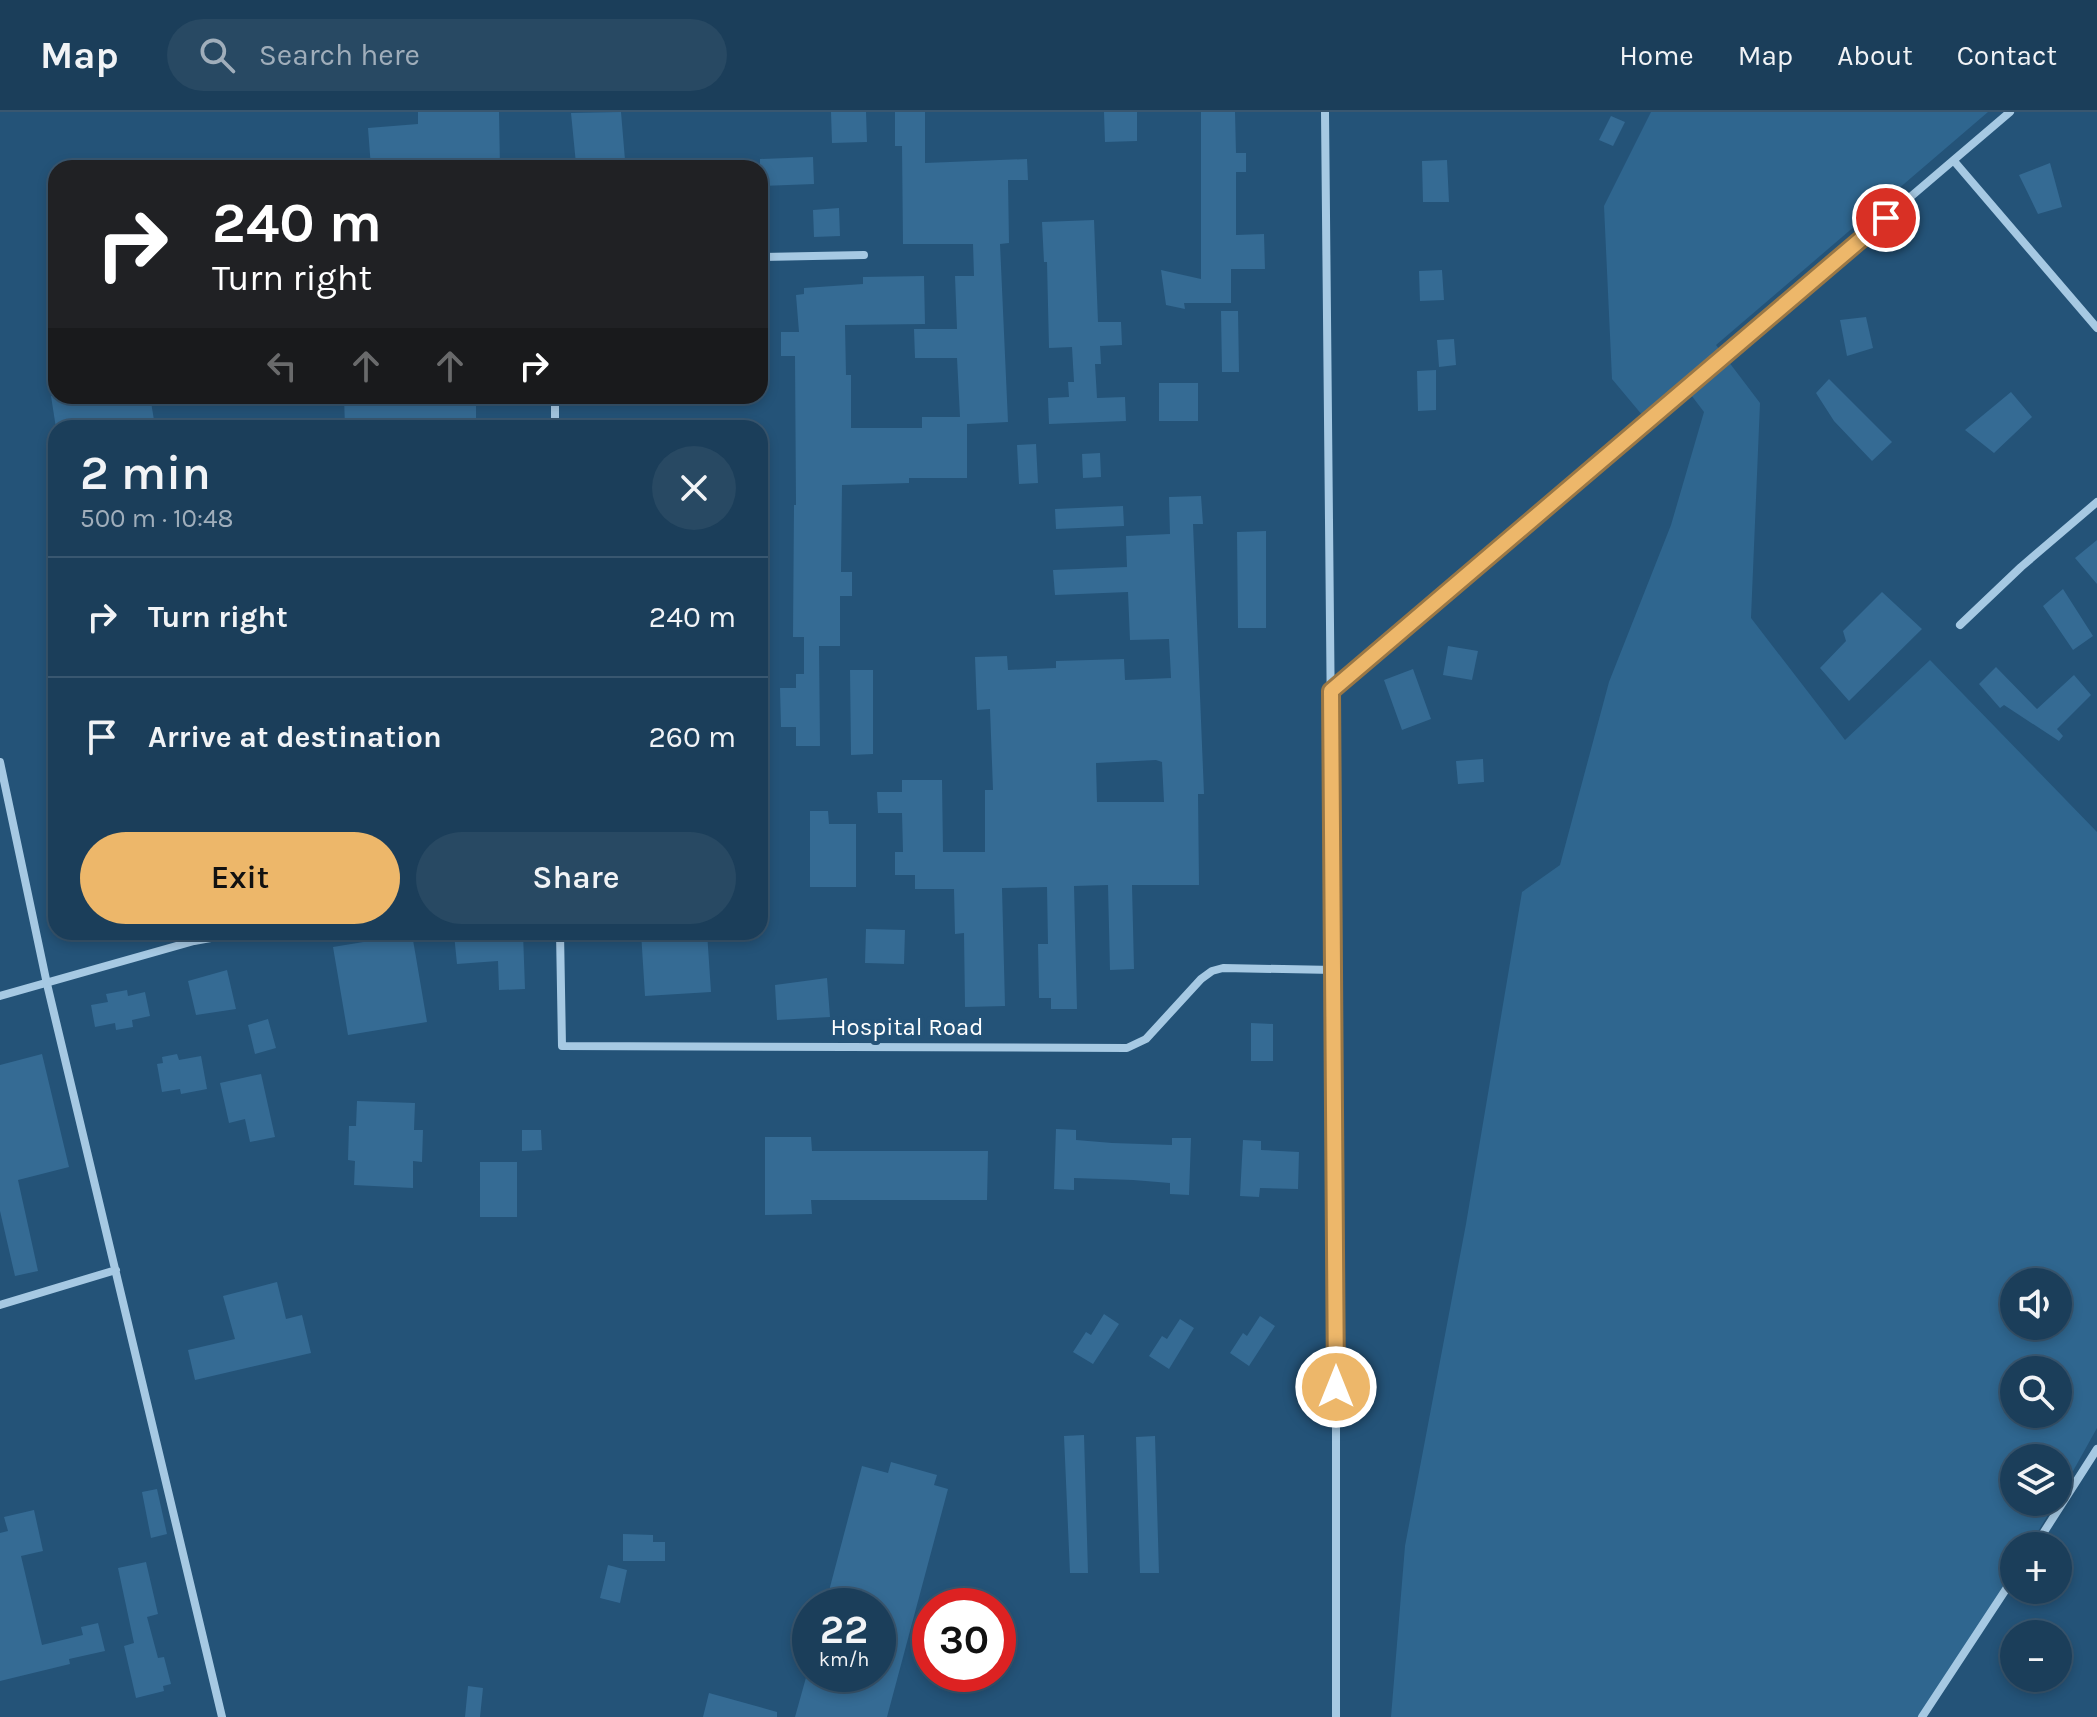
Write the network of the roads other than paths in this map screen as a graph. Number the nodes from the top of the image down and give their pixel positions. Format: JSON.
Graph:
{"nodes":[{"id":1,"x":1325,"y":112,"type":"edge"},
{"id":2,"x":2010,"y":112,"type":"edge"},
{"id":3,"x":1954,"y":161,"type":"junction"},
{"id":4,"x":864,"y":255,"type":"dead end"},
{"id":5,"x":768,"y":257,"type":"edge"},
{"id":6,"x":2097,"y":328,"type":"edge"},
{"id":7,"x":2097,"y":502,"type":"edge"},
{"id":8,"x":1960,"y":625,"type":"dead end"},
{"id":9,"x":1331,"y":691,"type":"junction"},
{"id":10,"x":0,"y":762,"type":"edge"},
{"id":11,"x":200,"y":940,"type":"edge"},
{"id":12,"x":560,"y":940,"type":"edge"},
{"id":13,"x":1334,"y":970,"type":"junction"},
{"id":14,"x":47,"y":984,"type":"junction"},
{"id":15,"x":0,"y":996,"type":"edge"},
{"id":16,"x":116,"y":1270,"type":"junction"},
{"id":17,"x":0,"y":1305,"type":"edge"},
{"id":18,"x":2097,"y":1449,"type":"edge"},
{"id":19,"x":2044,"y":1532,"type":"edge"},
{"id":20,"x":2000,"y":1598,"type":"edge"},
{"id":21,"x":222,"y":1717,"type":"edge"},
{"id":22,"x":1336,"y":1717,"type":"edge"},
{"id":23,"x":1922,"y":1717,"type":"edge"}],
"edges":[{"from":1,"to":9,"type":"street"},
{"from":2,"to":3,"type":"street"},
{"from":3,"to":6,"type":"street"},
{"from":3,"to":9,"type":"street"},
{"from":4,"to":5,"type":"street"},
{"from":7,"to":8,"type":"street"},
{"from":9,"to":13,"type":"street"},
{"from":10,"to":14,"type":"street"},
{"from":11,"to":14,"type":"street"},
{"from":12,"to":13,"type":"street","name":"Hospital Road"},
{"from":13,"to":22,"type":"street"},
{"from":14,"to":15,"type":"street"},
{"from":14,"to":16,"type":"street"},
{"from":16,"to":17,"type":"street"},
{"from":16,"to":21,"type":"street"},
{"from":18,"to":19,"type":"street"},
{"from":20,"to":23,"type":"street"}]}
